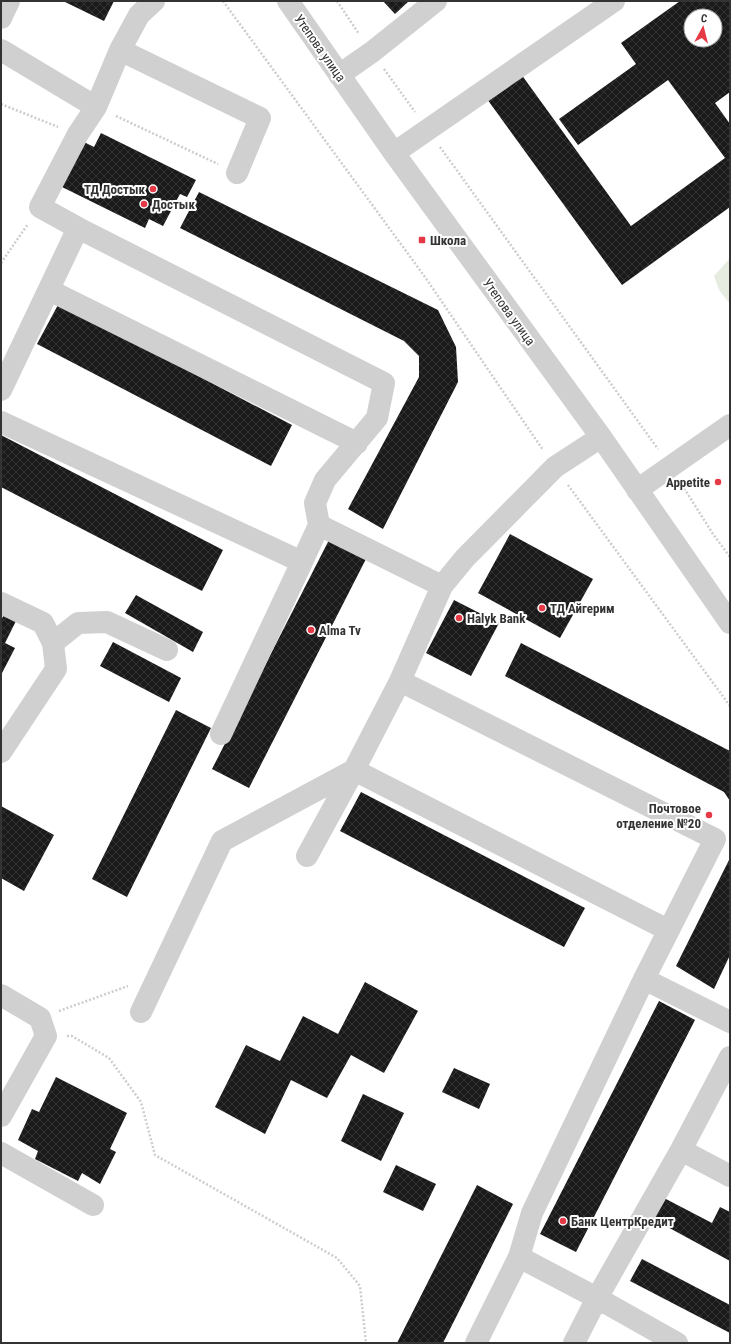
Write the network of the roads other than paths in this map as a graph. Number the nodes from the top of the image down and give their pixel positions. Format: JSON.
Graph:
{"nodes":[{"id":1,"x":9,"y":1,"type":"edge"},
{"id":2,"x":154,"y":1,"type":"edge"},
{"id":3,"x":288,"y":1,"type":"edge"},
{"id":4,"x":436,"y":1,"type":"edge"},
{"id":5,"x":614,"y":1,"type":"edge"},
{"id":6,"x":1,"y":18,"type":"edge"},
{"id":7,"x":120,"y":50,"type":"junction"},
{"id":8,"x":2,"y":54,"type":"edge"},
{"id":9,"x":339,"y":75,"type":"junction"},
{"id":10,"x":96,"y":107,"type":"junction"},
{"id":11,"x":394,"y":153,"type":"junction"},
{"id":12,"x":237,"y":172,"type":"road end"},
{"id":13,"x":78,"y":228,"type":"junction"},
{"id":14,"x":49,"y":290,"type":"junction"},
{"id":15,"x":1,"y":390,"type":"edge"},
{"id":16,"x":1,"y":422,"type":"edge"},
{"id":17,"x":730,"y":425,"type":"edge"},
{"id":18,"x":601,"y":437,"type":"junction"},
{"id":19,"x":357,"y":443,"type":"junction"},
{"id":20,"x":637,"y":490,"type":"junction"},
{"id":21,"x":319,"y":526,"type":"junction"},
{"id":22,"x":302,"y":562,"type":"junction"},
{"id":23,"x":442,"y":586,"type":"junction"},
{"id":24,"x":1,"y":603,"type":"edge"},
{"id":25,"x":730,"y":623,"type":"edge"},
{"id":26,"x":53,"y":643,"type":"junction"},
{"id":27,"x":167,"y":650,"type":"dead end"},
{"id":28,"x":400,"y":681,"type":"junction"},
{"id":29,"x":221,"y":734,"type":"dead end"},
{"id":30,"x":1,"y":752,"type":"edge"},
{"id":31,"x":354,"y":770,"type":"junction"},
{"id":32,"x":307,"y":856,"type":"dead end"},
{"id":33,"x":668,"y":930,"type":"junction"},
{"id":34,"x":644,"y":979,"type":"junction"},
{"id":35,"x":1,"y":995,"type":"edge"},
{"id":36,"x":141,"y":1012,"type":"dead end"},
{"id":37,"x":730,"y":1022,"type":"edge"},
{"id":38,"x":730,"y":1057,"type":"edge"},
{"id":39,"x":1,"y":1116,"type":"edge"},
{"id":40,"x":681,"y":1150,"type":"junction"},
{"id":41,"x":1,"y":1152,"type":"edge"},
{"id":42,"x":730,"y":1176,"type":"edge"},
{"id":43,"x":93,"y":1205,"type":"dead end"},
{"id":44,"x":519,"y":1257,"type":"junction"},
{"id":45,"x":597,"y":1298,"type":"junction"},
{"id":46,"x":476,"y":1343,"type":"edge"},
{"id":47,"x":574,"y":1343,"type":"edge"},
{"id":48,"x":677,"y":1343,"type":"edge"}],
"edges":[{"from":1,"to":6,"type":"street"},
{"from":2,"to":7,"type":"street"},
{"from":3,"to":9,"type":"street","name":"Утепова улица"},
{"from":4,"to":9,"type":"street"},
{"from":5,"to":11,"type":"street"},
{"from":7,"to":10,"type":"street"},
{"from":7,"to":12,"type":"street"},
{"from":8,"to":10,"type":"street"},
{"from":9,"to":11,"type":"street","name":"Утепова улица"},
{"from":10,"to":13,"type":"street"},
{"from":11,"to":18,"type":"street","name":"Утепова улица"},
{"from":13,"to":14,"type":"street"},
{"from":13,"to":19,"type":"street"},
{"from":14,"to":15,"type":"street"},
{"from":14,"to":19,"type":"street"},
{"from":16,"to":22,"type":"street"},
{"from":17,"to":20,"type":"street"},
{"from":18,"to":20,"type":"street","name":"Утепова улица"},
{"from":18,"to":23,"type":"street"},
{"from":19,"to":21,"type":"street"},
{"from":20,"to":25,"type":"street","name":"Утепова улица"},
{"from":21,"to":22,"type":"street"},
{"from":21,"to":23,"type":"street"},
{"from":22,"to":29,"type":"street"},
{"from":23,"to":28,"type":"street"},
{"from":24,"to":26,"type":"street"},
{"from":26,"to":27,"type":"street"},
{"from":26,"to":30,"type":"street"},
{"from":28,"to":31,"type":"street"},
{"from":28,"to":33,"type":"street"},
{"from":31,"to":32,"type":"street"},
{"from":31,"to":33,"type":"street"},
{"from":31,"to":36,"type":"street"},
{"from":33,"to":34,"type":"street"},
{"from":34,"to":37,"type":"street"},
{"from":34,"to":44,"type":"street"},
{"from":35,"to":39,"type":"street"},
{"from":38,"to":40,"type":"street"},
{"from":40,"to":42,"type":"street"},
{"from":40,"to":45,"type":"street"},
{"from":41,"to":43,"type":"street"},
{"from":44,"to":45,"type":"street"},
{"from":44,"to":46,"type":"street"},
{"from":45,"to":47,"type":"street"},
{"from":45,"to":48,"type":"street"}]}
